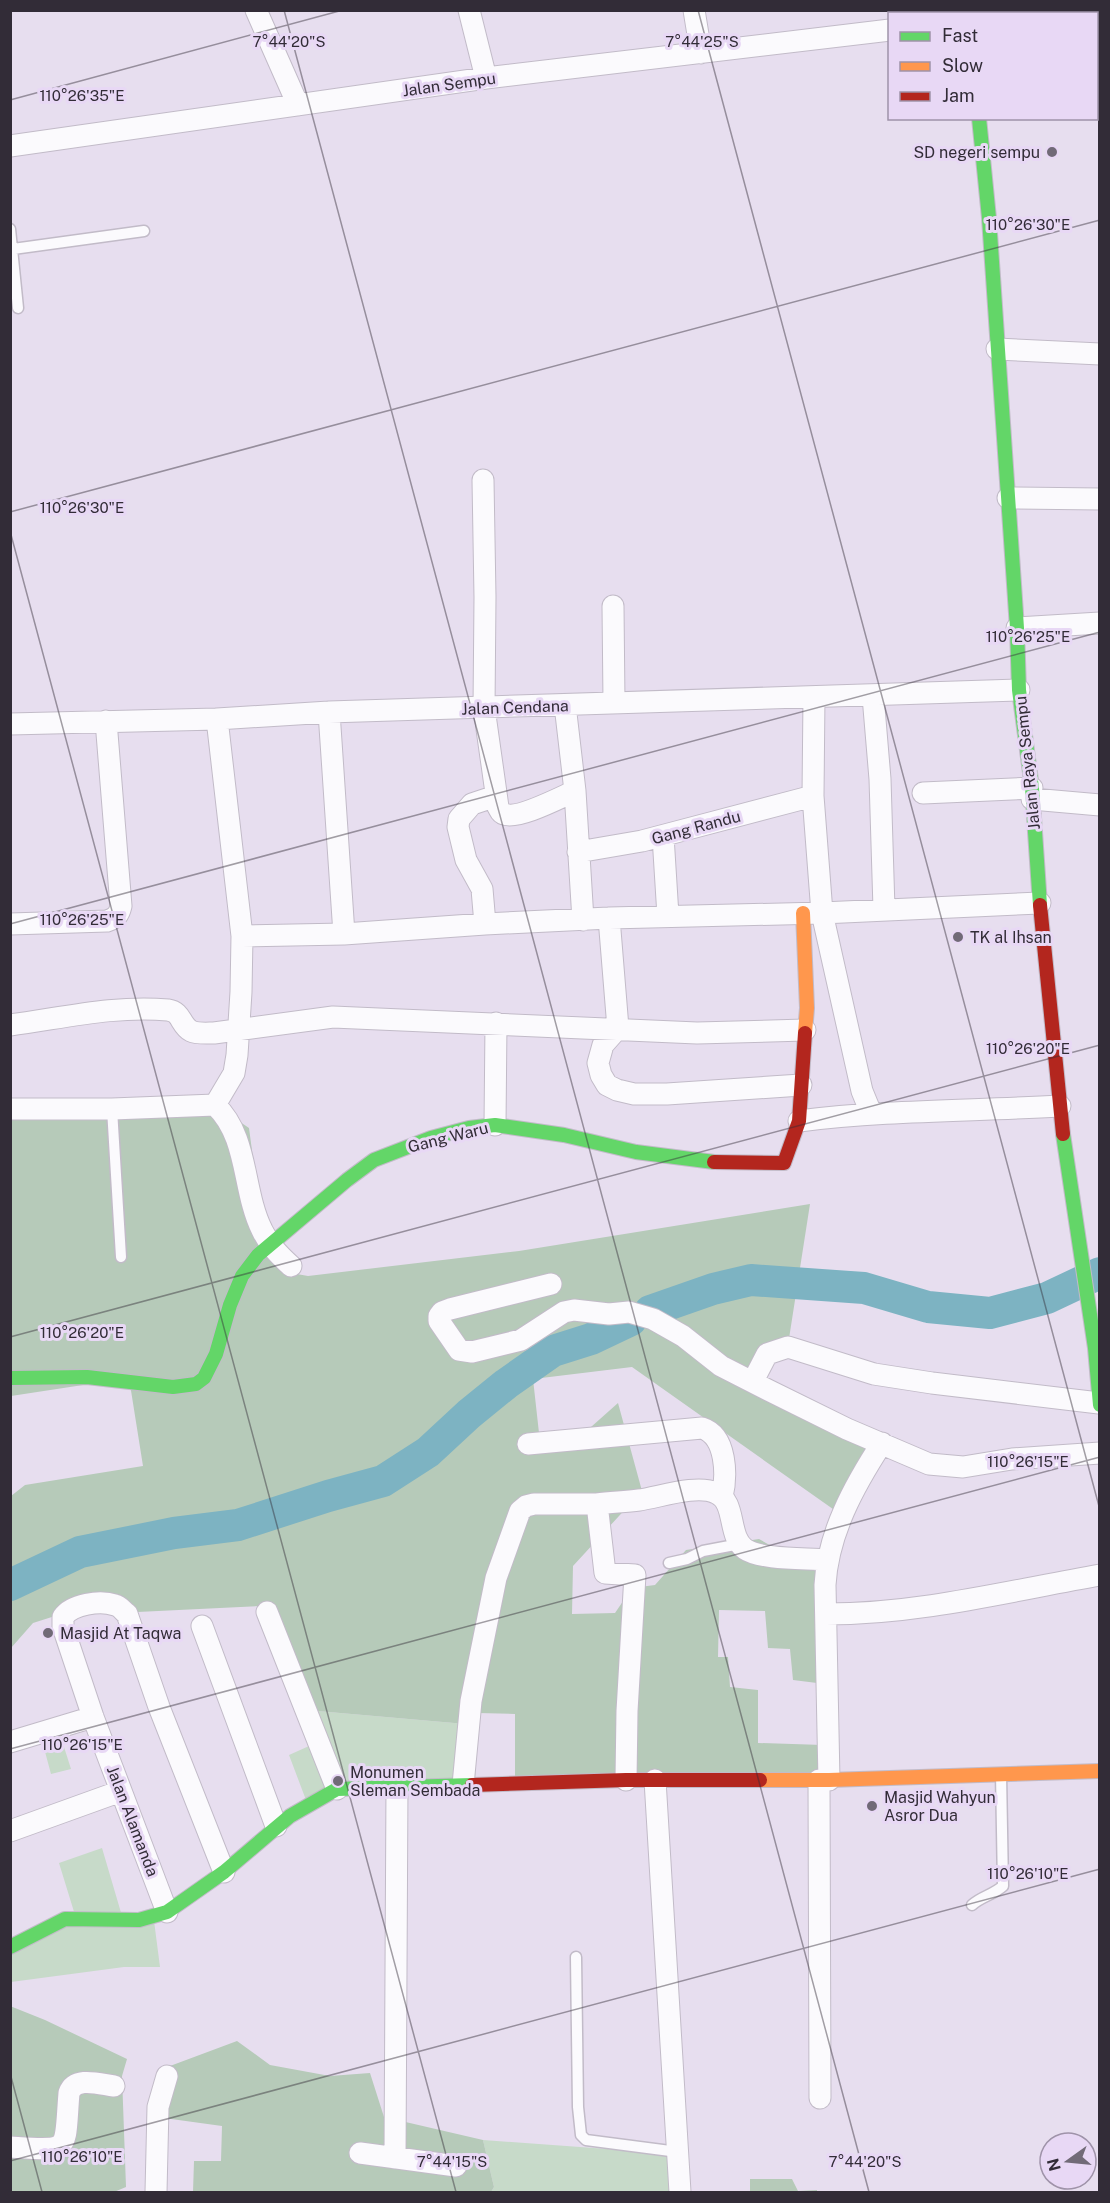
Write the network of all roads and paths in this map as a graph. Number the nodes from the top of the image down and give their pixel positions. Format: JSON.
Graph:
{"nodes":[{"id":1,"x":256,"y":10,"type":"edge"},
{"id":2,"x":469,"y":10,"type":"edge"},
{"id":3,"x":694,"y":10,"type":"edge"},
{"id":4,"x":888,"y":30,"type":"edge"},
{"id":5,"x":701,"y":53,"type":"junction"},
{"id":6,"x":486,"y":78,"type":"junction"},
{"id":7,"x":298,"y":105,"type":"junction"},
{"id":8,"x":979,"y":120,"type":"edge"},
{"id":9,"x":10,"y":146,"type":"edge"},
{"id":10,"x":10,"y":229,"type":"edge"},
{"id":11,"x":144,"y":231,"type":"dead end"},
{"id":12,"x":13,"y":249,"type":"junction"},
{"id":13,"x":18,"y":308,"type":"dead end"},
{"id":14,"x":997,"y":349,"type":"junction"},
{"id":15,"x":1100,"y":354,"type":"edge"},
{"id":16,"x":483,"y":480,"type":"dead end"},
{"id":17,"x":1008,"y":498,"type":"junction"},
{"id":18,"x":1100,"y":499,"type":"edge"},
{"id":19,"x":613,"y":606,"type":"dead end"},
{"id":20,"x":1100,"y":623,"type":"edge"},
{"id":21,"x":1017,"y":628,"type":"junction"},
{"id":22,"x":1019,"y":690,"type":"junction"},
{"id":23,"x":873,"y":696,"type":"junction"},
{"id":24,"x":814,"y":697,"type":"junction"},
{"id":25,"x":614,"y":702,"type":"junction"},
{"id":26,"x":565,"y":705,"type":"junction"},
{"id":27,"x":484,"y":708,"type":"junction"},
{"id":28,"x":329,"y":712,"type":"junction"},
{"id":29,"x":217,"y":719,"type":"junction"},
{"id":30,"x":106,"y":721,"type":"junction"},
{"id":31,"x":10,"y":724,"type":"edge"},
{"id":32,"x":575,"y":791,"type":"junction"},
{"id":33,"x":923,"y":793,"type":"dead end"},
{"id":34,"x":1032,"y":794,"type":"junction"},
{"id":35,"x":495,"y":796,"type":"junction"},
{"id":36,"x":813,"y":796,"type":"junction"},
{"id":37,"x":1100,"y":805,"type":"edge"},
{"id":38,"x":663,"y":836,"type":"junction"},
{"id":39,"x":578,"y":852,"type":"junction"},
{"id":40,"x":1040,"y":903,"type":"junction"},
{"id":41,"x":884,"y":909,"type":"junction"},
{"id":42,"x":813,"y":913,"type":"junction"},
{"id":43,"x":668,"y":916,"type":"junction"},
{"id":44,"x":609,"y":918,"type":"junction"},
{"id":45,"x":583,"y":920,"type":"junction"},
{"id":46,"x":10,"y":924,"type":"edge"},
{"id":47,"x":484,"y":924,"type":"junction"},
{"id":48,"x":344,"y":934,"type":"junction"},
{"id":49,"x":242,"y":936,"type":"junction"},
{"id":50,"x":496,"y":1023,"type":"junction"},
{"id":51,"x":10,"y":1025,"type":"edge"},
{"id":52,"x":618,"y":1029,"type":"junction"},
{"id":53,"x":237,"y":1030,"type":"junction"},
{"id":54,"x":805,"y":1030,"type":"junction"},
{"id":55,"x":801,"y":1085,"type":"junction"},
{"id":56,"x":215,"y":1105,"type":"junction"},
{"id":57,"x":1060,"y":1106,"type":"junction"},
{"id":58,"x":10,"y":1108,"type":"edge"},
{"id":59,"x":112,"y":1109,"type":"junction"},
{"id":60,"x":871,"y":1113,"type":"junction"},
{"id":61,"x":799,"y":1121,"type":"junction"},
{"id":62,"x":495,"y":1125,"type":"junction"},
{"id":63,"x":270,"y":1245,"type":"junction"},
{"id":64,"x":121,"y":1257,"type":"dead end"},
{"id":65,"x":291,"y":1266,"type":"dead end"},
{"id":66,"x":551,"y":1284,"type":"dead end"},
{"id":67,"x":10,"y":1378,"type":"edge"},
{"id":68,"x":753,"y":1382,"type":"junction"},
{"id":69,"x":1099,"y":1404,"type":"edge"},
{"id":70,"x":882,"y":1443,"type":"junction"},
{"id":71,"x":528,"y":1444,"type":"dead end"},
{"id":72,"x":1100,"y":1453,"type":"edge"},
{"id":73,"x":722,"y":1497,"type":"junction"},
{"id":74,"x":597,"y":1504,"type":"junction"},
{"id":75,"x":740,"y":1544,"type":"junction"},
{"id":76,"x":827,"y":1560,"type":"junction"},
{"id":77,"x":669,"y":1563,"type":"dead end"},
{"id":78,"x":1100,"y":1575,"type":"edge"},
{"id":79,"x":267,"y":1612,"type":"dead end"},
{"id":80,"x":826,"y":1614,"type":"junction"},
{"id":81,"x":202,"y":1626,"type":"dead end"},
{"id":82,"x":93,"y":1717,"type":"junction"},
{"id":83,"x":10,"y":1742,"type":"edge"},
{"id":84,"x":1100,"y":1771,"type":"edge"},
{"id":85,"x":1001,"y":1774,"type":"junction"},
{"id":86,"x":626,"y":1780,"type":"junction"},
{"id":87,"x":655,"y":1780,"type":"junction"},
{"id":88,"x":824,"y":1780,"type":"junction"},
{"id":89,"x":463,"y":1785,"type":"junction"},
{"id":90,"x":397,"y":1786,"type":"junction"},
{"id":91,"x":337,"y":1789,"type":"junction"},
{"id":92,"x":121,"y":1791,"type":"junction"},
{"id":93,"x":276,"y":1826,"type":"junction"},
{"id":94,"x":10,"y":1831,"type":"edge"},
{"id":95,"x":224,"y":1872,"type":"junction"},
{"id":96,"x":972,"y":1905,"type":"dead end"},
{"id":97,"x":167,"y":1912,"type":"junction"},
{"id":98,"x":10,"y":1947,"type":"edge"},
{"id":99,"x":576,"y":1957,"type":"dead end"},
{"id":100,"x":167,"y":2076,"type":"dead end"},
{"id":101,"x":114,"y":2086,"type":"dead end"},
{"id":102,"x":820,"y":2098,"type":"dead end"},
{"id":103,"x":10,"y":2147,"type":"edge"},
{"id":104,"x":678,"y":2152,"type":"junction"},
{"id":105,"x":360,"y":2153,"type":"dead end"},
{"id":106,"x":395,"y":2158,"type":"junction"},
{"id":107,"x":456,"y":2166,"type":"dead end"},
{"id":108,"x":156,"y":2193,"type":"edge"},
{"id":109,"x":680,"y":2193,"type":"edge"}],
"edges":[{"from":1,"to":7,"type":"street"},
{"from":2,"to":6,"type":"street"},
{"from":3,"to":5,"type":"street"},
{"from":4,"to":5,"type":"street","name":"Jalan Sempu"},
{"from":5,"to":6,"type":"street","name":"Jalan Sempu"},
{"from":6,"to":7,"type":"street","name":"Jalan Sempu"},
{"from":7,"to":9,"type":"street","name":"Jalan Sempu"},
{"from":8,"to":14,"type":"street","name":"Jalan Raya Sempu"},
{"from":10,"to":12,"type":"lane"},
{"from":11,"to":12,"type":"lane"},
{"from":12,"to":13,"type":"lane"},
{"from":14,"to":15,"type":"street"},
{"from":14,"to":17,"type":"street","name":"Jalan Raya Sempu"},
{"from":16,"to":27,"type":"street"},
{"from":17,"to":18,"type":"street"},
{"from":17,"to":21,"type":"street","name":"Jalan Raya Sempu"},
{"from":19,"to":25,"type":"street"},
{"from":20,"to":21,"type":"street"},
{"from":21,"to":22,"type":"street","name":"Jalan Raya Sempu"},
{"from":22,"to":23,"type":"street","name":"Jalan Cendana"},
{"from":22,"to":34,"type":"street","name":"Jalan Raya Sempu"},
{"from":23,"to":24,"type":"street","name":"Jalan Cendana"},
{"from":23,"to":41,"type":"street"},
{"from":24,"to":25,"type":"street","name":"Jalan Cendana"},
{"from":24,"to":36,"type":"street"},
{"from":25,"to":26,"type":"street","name":"Jalan Cendana"},
{"from":26,"to":27,"type":"street","name":"Jalan Cendana"},
{"from":26,"to":32,"type":"street"},
{"from":27,"to":28,"type":"street","name":"Jalan Cendana"},
{"from":27,"to":35,"type":"street"},
{"from":28,"to":29,"type":"street","name":"Jalan Cendana"},
{"from":28,"to":48,"type":"street"},
{"from":29,"to":30,"type":"street","name":"Jalan Cendana"},
{"from":29,"to":49,"type":"street"},
{"from":30,"to":31,"type":"street","name":"Jalan Cendana"},
{"from":30,"to":46,"type":"street"},
{"from":32,"to":35,"type":"street"},
{"from":32,"to":39,"type":"street"},
{"from":33,"to":34,"type":"street"},
{"from":34,"to":37,"type":"street"},
{"from":34,"to":40,"type":"street","name":"Jalan Raya Sempu"},
{"from":35,"to":47,"type":"street"},
{"from":36,"to":38,"type":"street","name":"Gang Randu"},
{"from":36,"to":42,"type":"street"},
{"from":38,"to":39,"type":"street","name":"Gang Randu"},
{"from":38,"to":43,"type":"street"},
{"from":39,"to":45,"type":"street"},
{"from":40,"to":41,"type":"street"},
{"from":40,"to":57,"type":"street","name":"Jalan Raya Sempu"},
{"from":41,"to":42,"type":"street"},
{"from":42,"to":43,"type":"street"},
{"from":42,"to":54,"type":"street"},
{"from":42,"to":60,"type":"street"},
{"from":43,"to":44,"type":"street"},
{"from":44,"to":45,"type":"street"},
{"from":44,"to":52,"type":"street"},
{"from":45,"to":47,"type":"street"},
{"from":47,"to":48,"type":"street"},
{"from":48,"to":49,"type":"street"},
{"from":49,"to":53,"type":"street"},
{"from":50,"to":52,"type":"street"},
{"from":50,"to":53,"type":"street"},
{"from":50,"to":62,"type":"street"},
{"from":51,"to":53,"type":"street"},
{"from":52,"to":54,"type":"street"},
{"from":52,"to":55,"type":"street"},
{"from":53,"to":56,"type":"street"},
{"from":54,"to":55,"type":"street"},
{"from":55,"to":61,"type":"street"},
{"from":56,"to":59,"type":"street"},
{"from":56,"to":63,"type":"street"},
{"from":57,"to":60,"type":"street"},
{"from":57,"to":69,"type":"street","name":"Jalan Raya Sempu"},
{"from":58,"to":59,"type":"street"},
{"from":59,"to":64,"type":"lane"},
{"from":60,"to":61,"type":"street"},
{"from":61,"to":62,"type":"street","name":"Gang Waru"},
{"from":62,"to":63,"type":"street","name":"Gang Waru"},
{"from":63,"to":65,"type":"street"},
{"from":63,"to":67,"type":"street","name":"Gang Waru"},
{"from":66,"to":68,"type":"street"},
{"from":68,"to":69,"type":"street"},
{"from":68,"to":70,"type":"street"},
{"from":70,"to":72,"type":"street"},
{"from":70,"to":76,"type":"street"},
{"from":71,"to":73,"type":"street"},
{"from":73,"to":74,"type":"street"},
{"from":73,"to":75,"type":"street"},
{"from":74,"to":86,"type":"street"},
{"from":74,"to":89,"type":"street"},
{"from":75,"to":76,"type":"street"},
{"from":75,"to":77,"type":"lane"},
{"from":76,"to":80,"type":"street"},
{"from":78,"to":80,"type":"street"},
{"from":79,"to":91,"type":"street"},
{"from":80,"to":88,"type":"street"},
{"from":81,"to":93,"type":"street"},
{"from":82,"to":83,"type":"street"},
{"from":82,"to":92,"type":"street","name":"Jalan Alamanda"},
{"from":82,"to":95,"type":"street","name":"Jalan Alamanda"},
{"from":84,"to":85,"type":"street"},
{"from":85,"to":88,"type":"street"},
{"from":85,"to":96,"type":"lane"},
{"from":86,"to":87,"type":"street"},
{"from":86,"to":89,"type":"street"},
{"from":87,"to":88,"type":"street"},
{"from":87,"to":104,"type":"street"},
{"from":88,"to":102,"type":"street"},
{"from":89,"to":90,"type":"street"},
{"from":90,"to":91,"type":"street"},
{"from":90,"to":106,"type":"street"},
{"from":91,"to":93,"type":"street"},
{"from":92,"to":94,"type":"street"},
{"from":92,"to":97,"type":"street","name":"Jalan Alamanda"},
{"from":93,"to":95,"type":"street"},
{"from":95,"to":97,"type":"street"},
{"from":97,"to":98,"type":"street"},
{"from":99,"to":104,"type":"lane"},
{"from":100,"to":108,"type":"street"},
{"from":101,"to":103,"type":"street"},
{"from":104,"to":109,"type":"street"},
{"from":105,"to":106,"type":"street"},
{"from":106,"to":107,"type":"street"}]}
